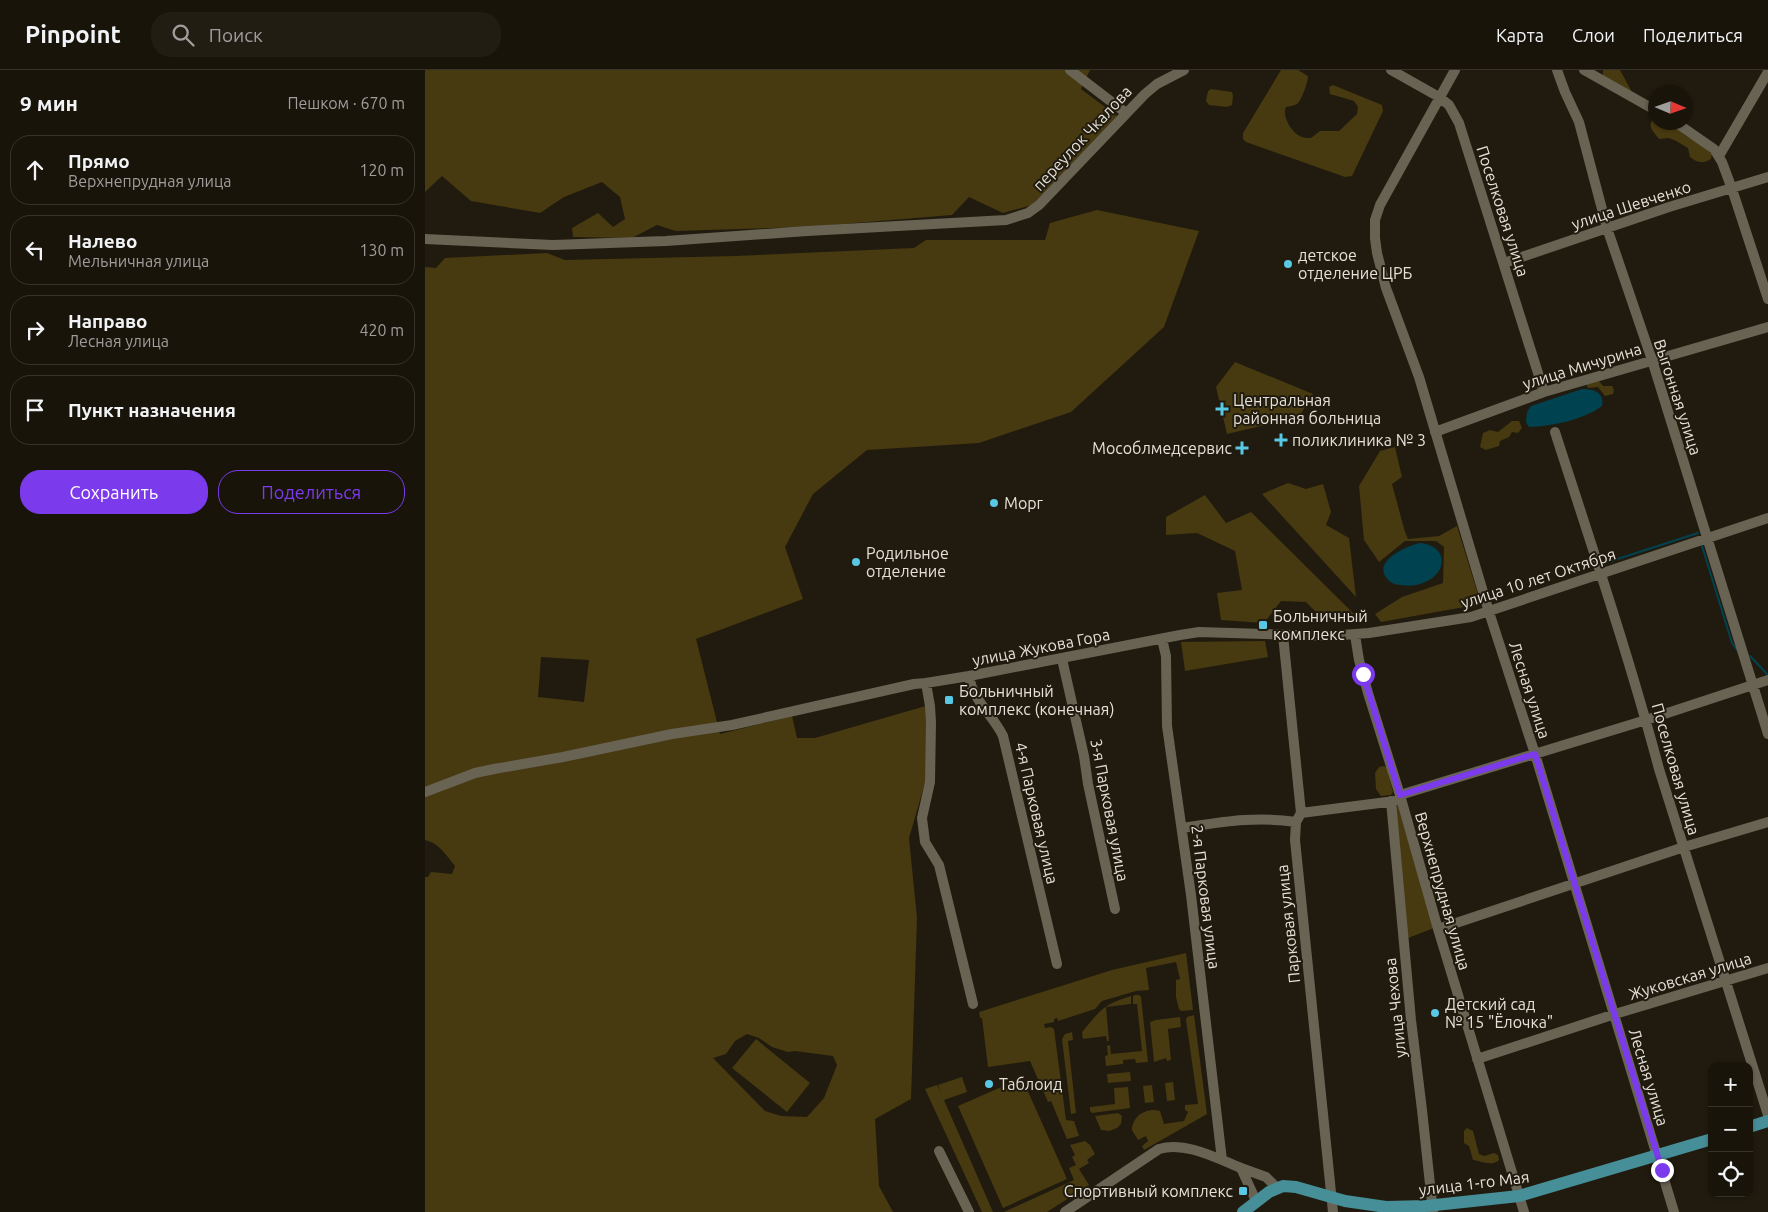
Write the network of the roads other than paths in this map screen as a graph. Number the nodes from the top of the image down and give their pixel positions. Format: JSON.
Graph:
{"nodes":[{"id":1,"x":1070,"y":70,"type":"edge"},
{"id":2,"x":1184,"y":70,"type":"edge"},
{"id":3,"x":1391,"y":70,"type":"edge"},
{"id":4,"x":1455,"y":70,"type":"edge"},
{"id":5,"x":1557,"y":70,"type":"edge"},
{"id":6,"x":1584,"y":70,"type":"edge"},
{"id":7,"x":1768,"y":72,"type":"edge"},
{"id":8,"x":1599,"y":74,"type":"edge"},
{"id":9,"x":1439,"y":97,"type":"junction"},
{"id":10,"x":1648,"y":106,"type":"edge"},
{"id":11,"x":1126,"y":113,"type":"junction"},
{"id":12,"x":1687,"y":130,"type":"edge"},
{"id":13,"x":1719,"y":156,"type":"junction"},
{"id":14,"x":1768,"y":177,"type":"edge"},
{"id":15,"x":1732,"y":189,"type":"junction"},
{"id":16,"x":1607,"y":228,"type":"junction"},
{"id":17,"x":425,"y":239,"type":"edge"},
{"id":18,"x":1504,"y":263,"type":"junction"},
{"id":19,"x":1768,"y":299,"type":"edge"},
{"id":20,"x":1768,"y":327,"type":"edge"},
{"id":21,"x":1652,"y":360,"type":"junction"},
{"id":22,"x":1544,"y":392,"type":"junction"},
{"id":23,"x":1435,"y":432,"type":"junction"},
{"id":24,"x":1555,"y":432,"type":"dead end"},
{"id":25,"x":1768,"y":518,"type":"edge"},
{"id":26,"x":1707,"y":539,"type":"junction"},
{"id":27,"x":1601,"y":574,"type":"junction"},
{"id":28,"x":1489,"y":612,"type":"junction"},
{"id":29,"x":1283,"y":635,"type":"junction"},
{"id":30,"x":1355,"y":635,"type":"junction"},
{"id":31,"x":1162,"y":639,"type":"junction"},
{"id":32,"x":1062,"y":659,"type":"junction"},
{"id":33,"x":969,"y":676,"type":"junction"},
{"id":34,"x":1768,"y":680,"type":"edge"},
{"id":35,"x":926,"y":683,"type":"junction"},
{"id":36,"x":1753,"y":685,"type":"junction"},
{"id":37,"x":1646,"y":720,"type":"junction"},
{"id":38,"x":1768,"y":734,"type":"edge"},
{"id":39,"x":1535,"y":754,"type":"junction"},
{"id":40,"x":425,"y":792,"type":"edge"},
{"id":41,"x":1398,"y":799,"type":"junction"},
{"id":42,"x":1299,"y":817,"type":"junction"},
{"id":43,"x":1768,"y":822,"type":"edge"},
{"id":44,"x":1182,"y":828,"type":"junction"},
{"id":45,"x":1683,"y":847,"type":"junction"},
{"id":46,"x":1574,"y":883,"type":"junction"},
{"id":47,"x":1115,"y":909,"type":"dead end"},
{"id":48,"x":1438,"y":929,"type":"junction"},
{"id":49,"x":1057,"y":964,"type":"dead end"},
{"id":50,"x":1768,"y":968,"type":"edge"},
{"id":51,"x":1726,"y":981,"type":"junction"},
{"id":52,"x":973,"y":1004,"type":"dead end"},
{"id":53,"x":1615,"y":1014,"type":"junction"},
{"id":54,"x":1477,"y":1059,"type":"junction"},
{"id":55,"x":1768,"y":1115,"type":"edge"},
{"id":56,"x":1768,"y":1121,"type":"edge"},
{"id":57,"x":1753,"y":1126,"type":"edge"},
{"id":58,"x":1708,"y":1140,"type":"edge"},
{"id":59,"x":939,"y":1152,"type":"dead end"},
{"id":60,"x":1657,"y":1155,"type":"junction"},
{"id":61,"x":1222,"y":1160,"type":"junction"},
{"id":62,"x":1241,"y":1168,"type":"junction"},
{"id":63,"x":1277,"y":1188,"type":"junction"},
{"id":64,"x":1519,"y":1196,"type":"junction"},
{"id":65,"x":1332,"y":1197,"type":"junction"},
{"id":66,"x":1257,"y":1202,"type":"junction"},
{"id":67,"x":1433,"y":1209,"type":"edge"},
{"id":68,"x":969,"y":1212,"type":"edge"},
{"id":69,"x":1065,"y":1212,"type":"edge"},
{"id":70,"x":1243,"y":1212,"type":"edge"},
{"id":71,"x":1333,"y":1212,"type":"edge"},
{"id":72,"x":1524,"y":1212,"type":"edge"},
{"id":73,"x":1674,"y":1212,"type":"edge"}],
"edges":[{"from":1,"to":11,"type":"street"},
{"from":2,"to":11,"type":"street","name":"переулок Чкалова"},
{"from":3,"to":9,"type":"street","name":"Поселковая улица"},
{"from":4,"to":9,"type":"street","name":"Лесная улица"},
{"from":5,"to":16,"type":"street","name":"Выгонная улица"},
{"from":6,"to":8,"type":"street"},
{"from":7,"to":13,"type":"street"},
{"from":8,"to":10,"type":"street"},
{"from":9,"to":18,"type":"street","name":"Поселковая улица"},
{"from":9,"to":23,"type":"street","name":"Лесная улица"},
{"from":11,"to":17,"type":"street","name":"переулок Чкалова"},
{"from":12,"to":13,"type":"street"},
{"from":13,"to":15,"type":"street"},
{"from":14,"to":15,"type":"street","name":"улица Шевченко"},
{"from":15,"to":16,"type":"street","name":"улица Шевченко"},
{"from":15,"to":19,"type":"street"},
{"from":16,"to":18,"type":"street","name":"улица Шевченко"},
{"from":16,"to":21,"type":"street","name":"Выгонная улица"},
{"from":18,"to":22,"type":"street","name":"Поселковая улица"},
{"from":20,"to":21,"type":"street","name":"улица Мичурина"},
{"from":21,"to":22,"type":"street","name":"улица Мичурина"},
{"from":21,"to":26,"type":"street","name":"Выгонная улица"},
{"from":22,"to":23,"type":"street","name":"улица Мичурина"},
{"from":23,"to":28,"type":"street","name":"Лесная улица"},
{"from":24,"to":27,"type":"street","name":"Поселковая улица"},
{"from":25,"to":26,"type":"street","name":"улица 10 лет Октября"},
{"from":26,"to":27,"type":"street","name":"улица 10 лет Октября"},
{"from":26,"to":36,"type":"street","name":"Выгонная улица"},
{"from":27,"to":28,"type":"street","name":"улица 10 лет Октября"},
{"from":27,"to":37,"type":"street","name":"Поселковая улица"},
{"from":28,"to":30,"type":"street","name":"улица 10 лет Октября"},
{"from":28,"to":39,"type":"street","name":"Лесная улица"},
{"from":29,"to":30,"type":"street","name":"улица 10 лет Октября"},
{"from":29,"to":31,"type":"street","name":"улица 10 лет Октября"},
{"from":29,"to":42,"type":"street","name":"Парковая улица"},
{"from":30,"to":41,"type":"street","name":"Верхнепрудная улица"},
{"from":31,"to":32,"type":"street","name":"улица Жукова Гора"},
{"from":31,"to":44,"type":"street","name":"2-я Парковая улица"},
{"from":32,"to":33,"type":"street","name":"улица Жукова Гора"},
{"from":32,"to":47,"type":"street","name":"3-я Парковая улица"},
{"from":33,"to":35,"type":"street","name":"улица Жукова Гора"},
{"from":33,"to":49,"type":"street","name":"4-я Парковая улица"},
{"from":34,"to":36,"type":"street"},
{"from":35,"to":40,"type":"street"},
{"from":35,"to":52,"type":"street"},
{"from":36,"to":37,"type":"street"},
{"from":36,"to":38,"type":"street","name":"Выгонная улица"},
{"from":37,"to":39,"type":"street"},
{"from":37,"to":45,"type":"street","name":"Поселковая улица"},
{"from":39,"to":41,"type":"street"},
{"from":39,"to":46,"type":"street","name":"Лесная улица"},
{"from":41,"to":42,"type":"street"},
{"from":41,"to":48,"type":"street","name":"Верхнепрудная улица"},
{"from":41,"to":67,"type":"street","name":"улица Чехова"},
{"from":42,"to":44,"type":"street"},
{"from":42,"to":65,"type":"street","name":"Парковая улица"},
{"from":43,"to":45,"type":"street"},
{"from":44,"to":61,"type":"street","name":"2-я Парковая улица"},
{"from":45,"to":46,"type":"street"},
{"from":45,"to":51,"type":"street","name":"Поселковая улица"},
{"from":46,"to":48,"type":"street"},
{"from":46,"to":53,"type":"street","name":"Лесная улица"},
{"from":48,"to":54,"type":"street","name":"Верхнепрудная улица"},
{"from":50,"to":51,"type":"street","name":"Жуковская улица"},
{"from":51,"to":53,"type":"street","name":"Жуковская улица"},
{"from":51,"to":55,"type":"street","name":"Поселковая улица"},
{"from":53,"to":54,"type":"street","name":"Жуковская улица"},
{"from":53,"to":60,"type":"street","name":"Лесная улица"},
{"from":54,"to":64,"type":"street","name":"Верхнепрудная улица"},
{"from":56,"to":57,"type":"main road"},
{"from":58,"to":60,"type":"main road","name":"улица 1-го Мая"},
{"from":59,"to":68,"type":"street"},
{"from":60,"to":64,"type":"main road","name":"улица 1-го Мая"},
{"from":60,"to":73,"type":"street","name":"Лесная улица"},
{"from":61,"to":62,"type":"street"},
{"from":61,"to":69,"type":"street"},
{"from":62,"to":63,"type":"street"},
{"from":62,"to":66,"type":"street"},
{"from":63,"to":65,"type":"main road","name":"улица 1-го Мая"},
{"from":63,"to":66,"type":"main road"},
{"from":64,"to":67,"type":"main road","name":"улица 1-го Мая"},
{"from":64,"to":72,"type":"street","name":"Верхнепрудная улица"},
{"from":65,"to":67,"type":"main road","name":"улица 1-го Мая"},
{"from":65,"to":71,"type":"street","name":"Парковая улица"},
{"from":66,"to":70,"type":"main road"}]}
